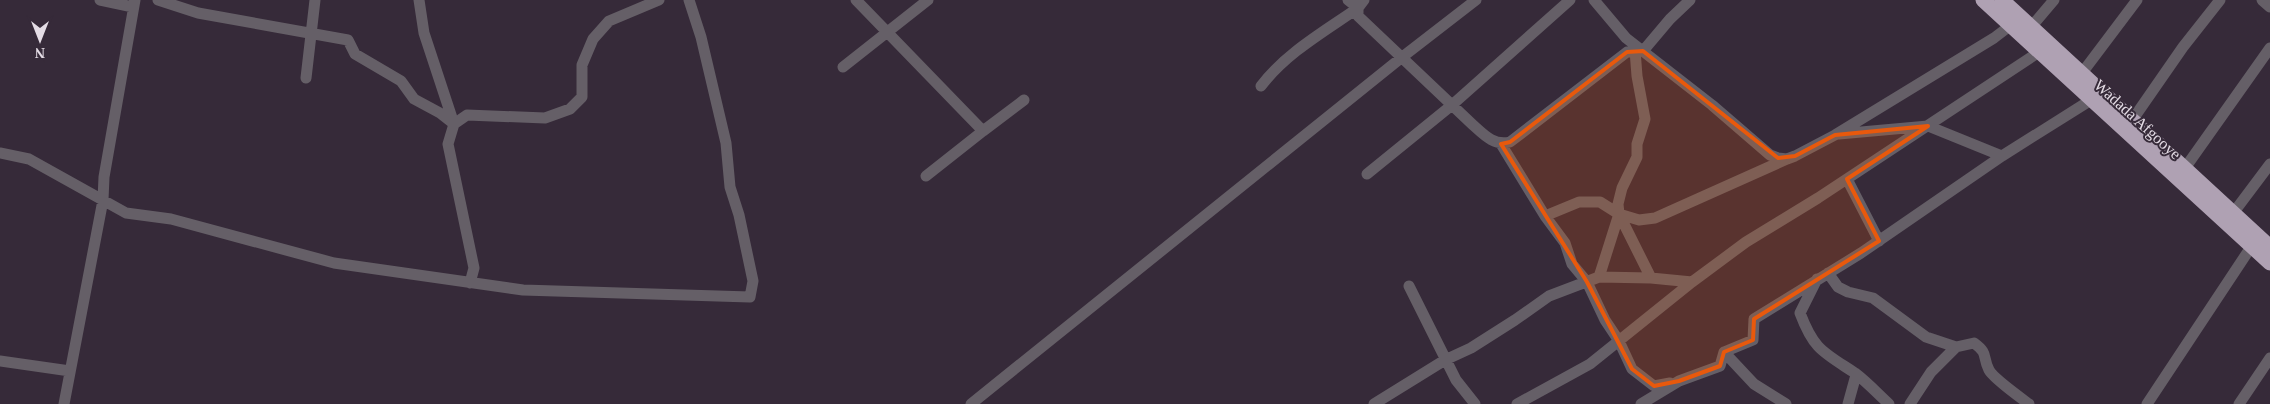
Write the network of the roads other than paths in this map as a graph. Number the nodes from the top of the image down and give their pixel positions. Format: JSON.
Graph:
{"nodes":[{"id":1,"x":100,"y":0,"type":"edge"},
{"id":2,"x":158,"y":0,"type":"edge"},
{"id":3,"x":314,"y":0,"type":"edge"},
{"id":4,"x":419,"y":0,"type":"edge"},
{"id":5,"x":659,"y":0,"type":"edge"},
{"id":6,"x":690,"y":0,"type":"edge"},
{"id":7,"x":856,"y":0,"type":"edge"},
{"id":8,"x":928,"y":0,"type":"edge"},
{"id":9,"x":1348,"y":0,"type":"edge"},
{"id":10,"x":1476,"y":0,"type":"edge"},
{"id":11,"x":1570,"y":0,"type":"edge"},
{"id":12,"x":1594,"y":0,"type":"edge"},
{"id":13,"x":1690,"y":0,"type":"edge"},
{"id":14,"x":1983,"y":0,"type":"edge"},
{"id":15,"x":2002,"y":0,"type":"edge"},
{"id":16,"x":2054,"y":0,"type":"edge"},
{"id":17,"x":2137,"y":0,"type":"edge"},
{"id":18,"x":2220,"y":0,"type":"edge"},
{"id":19,"x":2262,"y":0,"type":"edge"},
{"id":20,"x":134,"y":3,"type":"edge"},
{"id":21,"x":1361,"y":4,"type":"edge"},
{"id":22,"x":2270,"y":7,"type":"edge"},
{"id":23,"x":2011,"y":25,"type":"junction"},
{"id":24,"x":2032,"y":26,"type":"junction"},
{"id":25,"x":310,"y":32,"type":"junction"},
{"id":26,"x":888,"y":33,"type":"junction"},
{"id":27,"x":2270,"y":48,"type":"edge"},
{"id":28,"x":1639,"y":50,"type":"junction"},
{"id":29,"x":2039,"y":52,"type":"junction"},
{"id":30,"x":1401,"y":58,"type":"junction"},
{"id":31,"x":843,"y":67,"type":"dead end"},
{"id":32,"x":2082,"y":73,"type":"junction"},
{"id":33,"x":306,"y":78,"type":"dead end"},
{"id":34,"x":1261,"y":86,"type":"dead end"},
{"id":35,"x":1024,"y":100,"type":"dead end"},
{"id":36,"x":2091,"y":100,"type":"junction"},
{"id":37,"x":1452,"y":105,"type":"junction"},
{"id":38,"x":2133,"y":119,"type":"junction"},
{"id":39,"x":454,"y":124,"type":"junction"},
{"id":40,"x":1928,"y":126,"type":"junction"},
{"id":41,"x":983,"y":131,"type":"junction"},
{"id":42,"x":1835,"y":135,"type":"junction"},
{"id":43,"x":1501,"y":144,"type":"junction"},
{"id":44,"x":0,"y":153,"type":"edge"},
{"id":45,"x":2002,"y":156,"type":"junction"},
{"id":46,"x":1787,"y":159,"type":"junction"},
{"id":47,"x":2270,"y":164,"type":"edge"},
{"id":48,"x":2185,"y":168,"type":"junction"},
{"id":49,"x":1367,"y":174,"type":"dead end"},
{"id":50,"x":926,"y":176,"type":"dead end"},
{"id":51,"x":1847,"y":179,"type":"junction"},
{"id":52,"x":103,"y":200,"type":"junction"},
{"id":53,"x":2234,"y":212,"type":"junction"},
{"id":54,"x":1619,"y":214,"type":"junction"},
{"id":55,"x":1545,"y":216,"type":"junction"},
{"id":56,"x":1879,"y":240,"type":"junction"},
{"id":57,"x":2251,"y":247,"type":"junction"},
{"id":58,"x":2270,"y":247,"type":"edge"},
{"id":59,"x":2270,"y":263,"type":"edge"},
{"id":60,"x":1828,"y":272,"type":"junction"},
{"id":61,"x":1599,"y":277,"type":"junction"},
{"id":62,"x":1651,"y":278,"type":"junction"},
{"id":63,"x":1817,"y":279,"type":"junction"},
{"id":64,"x":1587,"y":282,"type":"junction"},
{"id":65,"x":1692,"y":282,"type":"junction"},
{"id":66,"x":470,"y":283,"type":"junction"},
{"id":67,"x":1409,"y":286,"type":"dead end"},
{"id":68,"x":1619,"y":341,"type":"junction"},
{"id":69,"x":1956,"y":347,"type":"junction"},
{"id":70,"x":1724,"y":352,"type":"junction"},
{"id":71,"x":2270,"y":358,"type":"edge"},
{"id":72,"x":1445,"y":360,"type":"junction"},
{"id":73,"x":0,"y":361,"type":"edge"},
{"id":74,"x":70,"y":371,"type":"junction"},
{"id":75,"x":1856,"y":375,"type":"junction"},
{"id":76,"x":1679,"y":381,"type":"junction"},
{"id":77,"x":64,"y":404,"type":"edge"},
{"id":78,"x":971,"y":404,"type":"edge"},
{"id":79,"x":1374,"y":404,"type":"edge"},
{"id":80,"x":1475,"y":404,"type":"edge"},
{"id":81,"x":1518,"y":404,"type":"edge"},
{"id":82,"x":1642,"y":404,"type":"edge"},
{"id":83,"x":1786,"y":404,"type":"edge"},
{"id":84,"x":1848,"y":404,"type":"edge"},
{"id":85,"x":1889,"y":404,"type":"edge"},
{"id":86,"x":1910,"y":404,"type":"edge"},
{"id":87,"x":2029,"y":404,"type":"edge"},
{"id":88,"x":2147,"y":404,"type":"edge"},
{"id":89,"x":2239,"y":404,"type":"edge"}],
"edges":[{"from":1,"to":20,"type":"street"},
{"from":2,"to":25,"type":"street"},
{"from":3,"to":25,"type":"street"},
{"from":4,"to":39,"type":"street"},
{"from":5,"to":39,"type":"street"},
{"from":6,"to":66,"type":"street"},
{"from":7,"to":26,"type":"street"},
{"from":8,"to":26,"type":"street"},
{"from":9,"to":21,"type":"street"},
{"from":10,"to":30,"type":"street"},
{"from":11,"to":37,"type":"street"},
{"from":12,"to":28,"type":"street"},
{"from":13,"to":28,"type":"street"},
{"from":14,"to":23,"type":"highway","name":"Wadada Afgooye"},
{"from":15,"to":24,"type":"highway","name":"Wadada Afgooye"},
{"from":16,"to":24,"type":"street"},
{"from":17,"to":32,"type":"street"},
{"from":18,"to":38,"type":"street"},
{"from":19,"to":22,"type":"street"},
{"from":20,"to":52,"type":"street"},
{"from":21,"to":30,"type":"street"},
{"from":21,"to":34,"type":"street"},
{"from":23,"to":29,"type":"highway","name":"Wadada Afgooye"},
{"from":23,"to":42,"type":"street"},
{"from":24,"to":32,"type":"highway","name":"Wadada Afgooye"},
{"from":25,"to":33,"type":"street"},
{"from":25,"to":39,"type":"street"},
{"from":26,"to":31,"type":"street"},
{"from":26,"to":41,"type":"street"},
{"from":27,"to":48,"type":"street"},
{"from":28,"to":43,"type":"street"},
{"from":28,"to":46,"type":"street"},
{"from":28,"to":54,"type":"street"},
{"from":29,"to":36,"type":"highway","name":"Wadada Afgooye"},
{"from":29,"to":40,"type":"street"},
{"from":30,"to":37,"type":"street"},
{"from":30,"to":78,"type":"street"},
{"from":32,"to":38,"type":"highway","name":"Wadada Afgooye"},
{"from":35,"to":41,"type":"street"},
{"from":36,"to":45,"type":"street"},
{"from":36,"to":57,"type":"highway","name":"Wadada Afgooye"},
{"from":37,"to":43,"type":"street"},
{"from":37,"to":49,"type":"street"},
{"from":38,"to":48,"type":"highway","name":"Wadada Afgooye"},
{"from":39,"to":66,"type":"street"},
{"from":40,"to":42,"type":"street"},
{"from":40,"to":45,"type":"street"},
{"from":40,"to":51,"type":"street"},
{"from":41,"to":50,"type":"street"},
{"from":42,"to":46,"type":"street"},
{"from":43,"to":55,"type":"street"},
{"from":44,"to":52,"type":"street"},
{"from":45,"to":56,"type":"street"},
{"from":46,"to":54,"type":"street"},
{"from":47,"to":53,"type":"street"},
{"from":48,"to":53,"type":"highway","name":"Wadada Afgooye"},
{"from":51,"to":56,"type":"street"},
{"from":51,"to":65,"type":"street"},
{"from":52,"to":66,"type":"street"},
{"from":52,"to":74,"type":"street"},
{"from":53,"to":58,"type":"highway","name":"Wadada Afgooye"},
{"from":54,"to":55,"type":"street"},
{"from":54,"to":61,"type":"street"},
{"from":54,"to":62,"type":"street"},
{"from":55,"to":64,"type":"street"},
{"from":56,"to":60,"type":"street"},
{"from":57,"to":59,"type":"highway","name":"Wadada Afgooye"},
{"from":57,"to":88,"type":"street"},
{"from":60,"to":63,"type":"street"},
{"from":60,"to":69,"type":"street"},
{"from":61,"to":62,"type":"street"},
{"from":61,"to":64,"type":"street"},
{"from":62,"to":65,"type":"street"},
{"from":63,"to":70,"type":"street"},
{"from":63,"to":75,"type":"street"},
{"from":64,"to":68,"type":"street"},
{"from":64,"to":72,"type":"street"},
{"from":65,"to":68,"type":"street"},
{"from":67,"to":72,"type":"street"},
{"from":68,"to":76,"type":"street"},
{"from":68,"to":81,"type":"street"},
{"from":69,"to":86,"type":"street"},
{"from":69,"to":87,"type":"street"},
{"from":70,"to":76,"type":"street"},
{"from":70,"to":83,"type":"street"},
{"from":71,"to":89,"type":"street"},
{"from":72,"to":79,"type":"street"},
{"from":72,"to":80,"type":"street"},
{"from":73,"to":74,"type":"street"},
{"from":74,"to":77,"type":"street"},
{"from":75,"to":84,"type":"street"},
{"from":75,"to":85,"type":"street"},
{"from":76,"to":82,"type":"street"}]}
